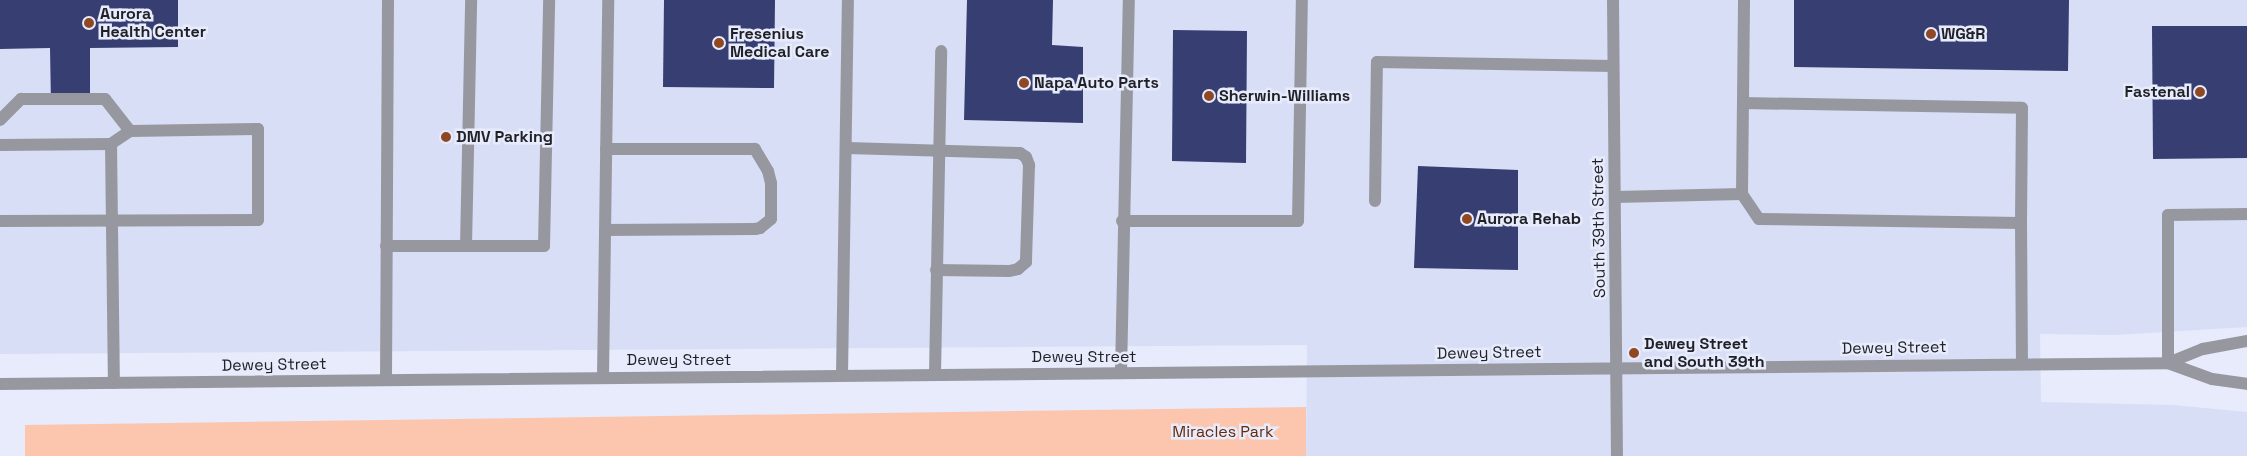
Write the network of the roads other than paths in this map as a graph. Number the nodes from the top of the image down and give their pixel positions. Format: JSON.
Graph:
{"nodes":[{"id":1,"x":388,"y":0,"type":"edge"},
{"id":2,"x":471,"y":0,"type":"edge"},
{"id":3,"x":549,"y":0,"type":"edge"},
{"id":4,"x":608,"y":0,"type":"edge"},
{"id":5,"x":848,"y":0,"type":"edge"},
{"id":6,"x":1129,"y":0,"type":"edge"},
{"id":7,"x":1302,"y":0,"type":"edge"},
{"id":8,"x":1613,"y":0,"type":"edge"},
{"id":9,"x":1744,"y":0,"type":"edge"},
{"id":10,"x":941,"y":51,"type":"dead end"},
{"id":11,"x":1613,"y":66,"type":"junction"},
{"id":12,"x":1743,"y":103,"type":"junction"},
{"id":13,"x":0,"y":120,"type":"edge"},
{"id":14,"x":130,"y":131,"type":"junction"},
{"id":15,"x":111,"y":144,"type":"junction"},
{"id":16,"x":0,"y":145,"type":"edge"},
{"id":17,"x":847,"y":148,"type":"junction"},
{"id":18,"x":606,"y":150,"type":"junction"},
{"id":19,"x":939,"y":150,"type":"junction"},
{"id":20,"x":1742,"y":194,"type":"junction"},
{"id":21,"x":1615,"y":197,"type":"junction"},
{"id":22,"x":1375,"y":202,"type":"dead end"},
{"id":23,"x":2247,"y":214,"type":"edge"},
{"id":24,"x":0,"y":221,"type":"edge"},
{"id":25,"x":112,"y":221,"type":"junction"},
{"id":26,"x":1122,"y":221,"type":"junction"},
{"id":27,"x":2021,"y":223,"type":"junction"},
{"id":28,"x":605,"y":230,"type":"junction"},
{"id":29,"x":386,"y":246,"type":"junction"},
{"id":30,"x":466,"y":246,"type":"junction"},
{"id":31,"x":936,"y":270,"type":"junction"},
{"id":32,"x":2247,"y":341,"type":"edge"},
{"id":33,"x":2022,"y":363,"type":"junction"},
{"id":34,"x":2168,"y":363,"type":"junction"},
{"id":35,"x":1616,"y":368,"type":"junction"},
{"id":36,"x":1121,"y":372,"type":"junction"},
{"id":37,"x":934,"y":374,"type":"junction"},
{"id":38,"x":842,"y":375,"type":"junction"},
{"id":39,"x":603,"y":377,"type":"junction"},
{"id":40,"x":386,"y":380,"type":"junction"},
{"id":41,"x":0,"y":384,"type":"edge"},
{"id":42,"x":114,"y":384,"type":"junction"},
{"id":43,"x":2247,"y":384,"type":"edge"},
{"id":44,"x":1617,"y":456,"type":"edge"}],
"edges":[{"from":1,"to":29,"type":"street"},
{"from":2,"to":30,"type":"street"},
{"from":3,"to":30,"type":"street"},
{"from":4,"to":18,"type":"street"},
{"from":5,"to":17,"type":"street"},
{"from":6,"to":26,"type":"street"},
{"from":7,"to":26,"type":"street"},
{"from":8,"to":11,"type":"street","name":"South 39th Street"},
{"from":9,"to":12,"type":"street"},
{"from":10,"to":19,"type":"street"},
{"from":11,"to":21,"type":"street","name":"South 39th Street"},
{"from":11,"to":22,"type":"street"},
{"from":12,"to":20,"type":"street"},
{"from":12,"to":27,"type":"street"},
{"from":13,"to":14,"type":"street"},
{"from":14,"to":15,"type":"street"},
{"from":14,"to":25,"type":"street"},
{"from":15,"to":16,"type":"street"},
{"from":15,"to":25,"type":"street"},
{"from":17,"to":19,"type":"street"},
{"from":17,"to":38,"type":"street"},
{"from":18,"to":28,"type":"street"},
{"from":18,"to":28,"type":"street"},
{"from":19,"to":31,"type":"street"},
{"from":19,"to":31,"type":"street"},
{"from":20,"to":21,"type":"street"},
{"from":20,"to":27,"type":"street"},
{"from":21,"to":35,"type":"street","name":"South 39th Street"},
{"from":23,"to":34,"type":"street"},
{"from":24,"to":25,"type":"street"},
{"from":25,"to":42,"type":"street"},
{"from":26,"to":36,"type":"street"},
{"from":27,"to":33,"type":"street"},
{"from":28,"to":39,"type":"street"},
{"from":29,"to":30,"type":"street"},
{"from":29,"to":40,"type":"street"},
{"from":31,"to":37,"type":"street"},
{"from":32,"to":34,"type":"street","name":"Dewey Street"},
{"from":33,"to":34,"type":"street","name":"Dewey Street"},
{"from":33,"to":35,"type":"street","name":"Dewey Street"},
{"from":34,"to":43,"type":"street","name":"Dewey Street"},
{"from":35,"to":36,"type":"street","name":"Dewey Street"},
{"from":35,"to":44,"type":"street","name":"South 39th Street"},
{"from":36,"to":37,"type":"street","name":"Dewey Street"},
{"from":37,"to":38,"type":"street","name":"Dewey Street"},
{"from":38,"to":39,"type":"street","name":"Dewey Street"},
{"from":39,"to":40,"type":"street","name":"Dewey Street"},
{"from":40,"to":42,"type":"street","name":"Dewey Street"},
{"from":41,"to":42,"type":"street","name":"Dewey Street"}]}
